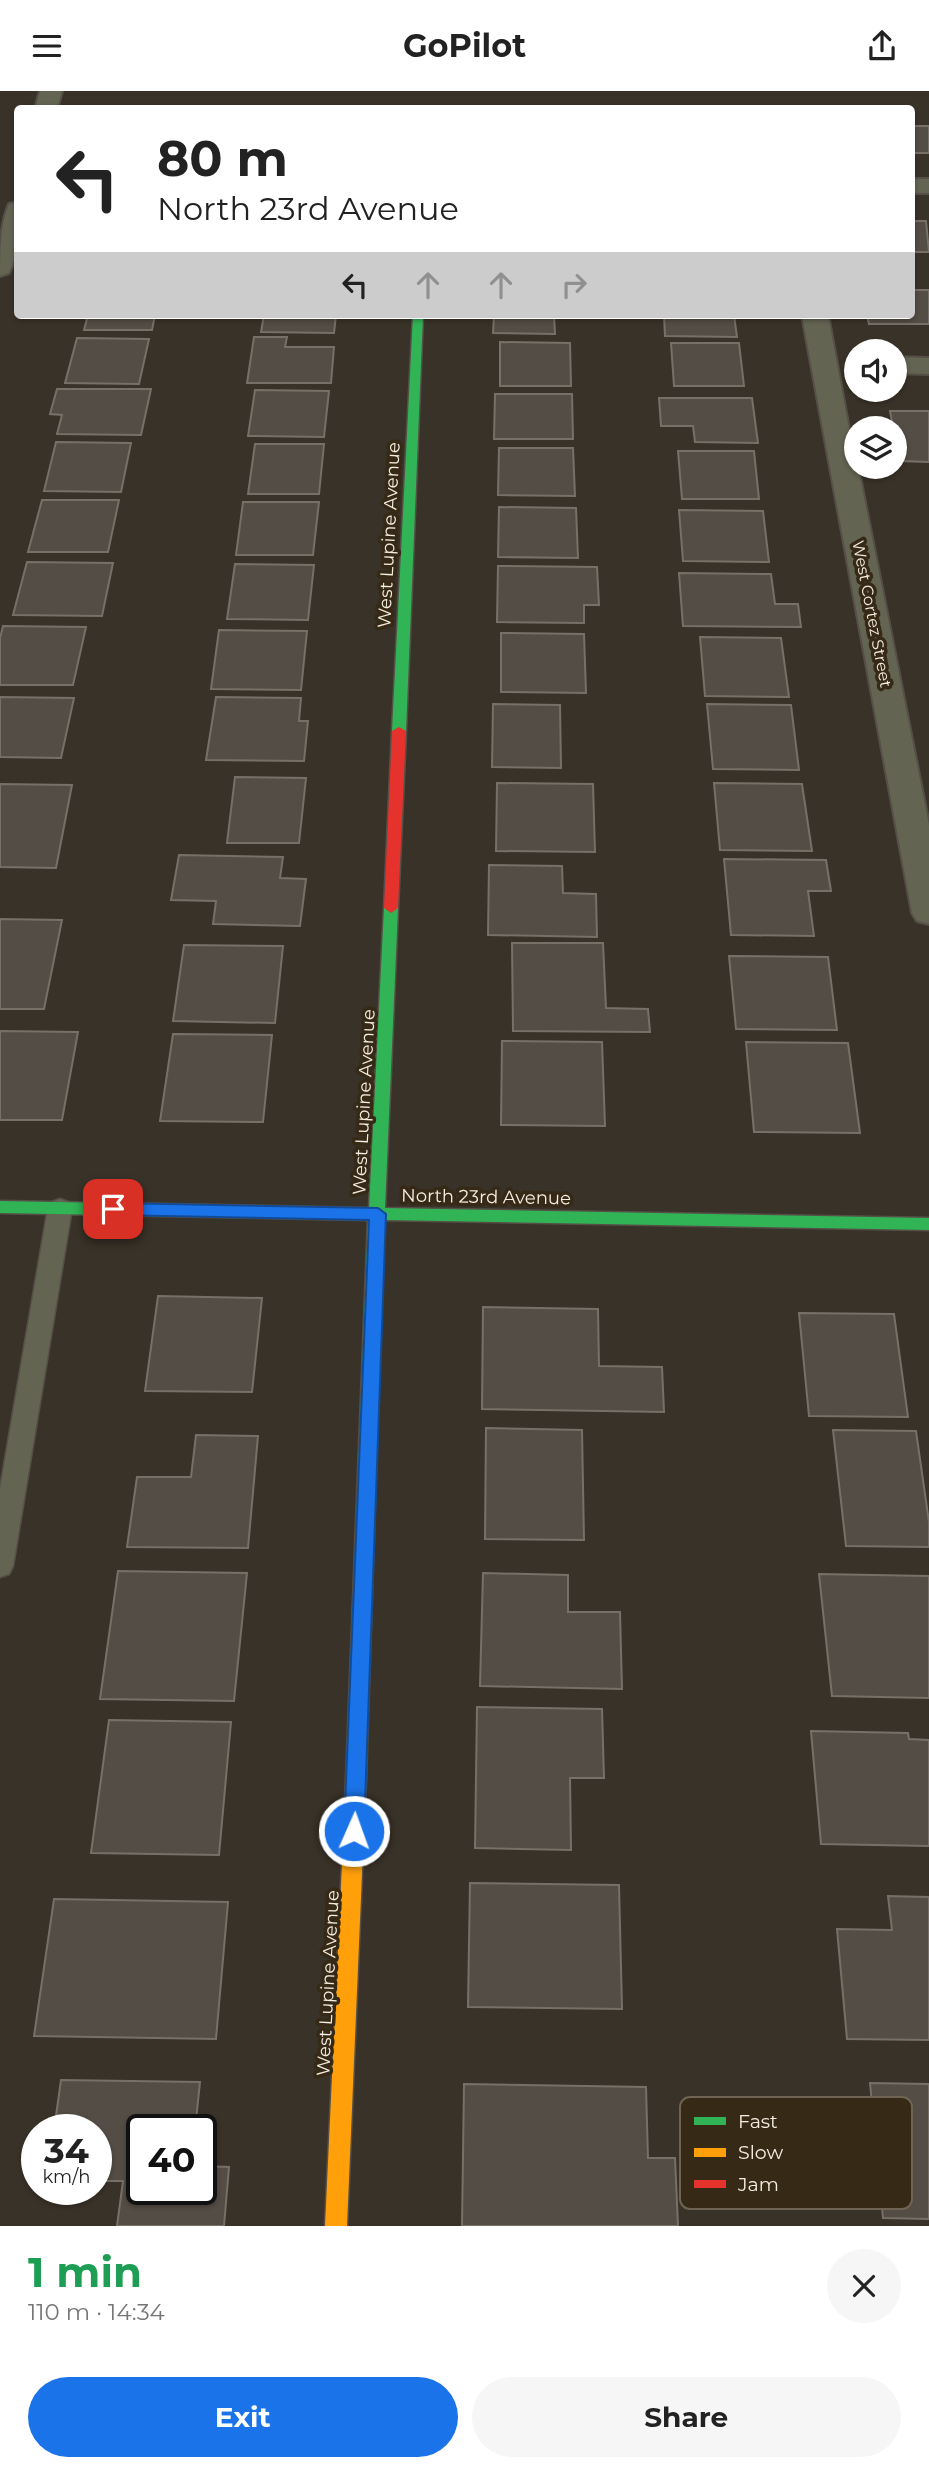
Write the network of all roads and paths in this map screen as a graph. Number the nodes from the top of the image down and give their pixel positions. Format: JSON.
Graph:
{"nodes":[{"id":1,"x":14,"y":222,"type":"edge"},
{"id":2,"x":0,"y":268,"type":"edge"},
{"id":3,"x":418,"y":319,"type":"edge"},
{"id":4,"x":817,"y":319,"type":"edge"},
{"id":5,"x":907,"y":365,"type":"edge"},
{"id":6,"x":929,"y":366,"type":"edge"},
{"id":7,"x":929,"y":912,"type":"edge"},
{"id":8,"x":0,"y":1207,"type":"edge"},
{"id":9,"x":60,"y":1208,"type":"junction"},
{"id":10,"x":378,"y":1214,"type":"junction"},
{"id":11,"x":929,"y":1224,"type":"edge"},
{"id":12,"x":0,"y":1566,"type":"edge"},
{"id":13,"x":336,"y":2226,"type":"edge"}],
"edges":[{"from":1,"to":2,"type":"street"},
{"from":3,"to":10,"type":"street","name":"West Lupine Avenue"},
{"from":4,"to":7,"type":"street","name":"West Cortez Street"},
{"from":5,"to":6,"type":"street"},
{"from":8,"to":9,"type":"street","name":"North 23rd Avenue"},
{"from":9,"to":10,"type":"street","name":"North 23rd Avenue"},
{"from":9,"to":12,"type":"lane"},
{"from":10,"to":11,"type":"street","name":"North 23rd Avenue"},
{"from":10,"to":13,"type":"street","name":"West Lupine Avenue"}]}
